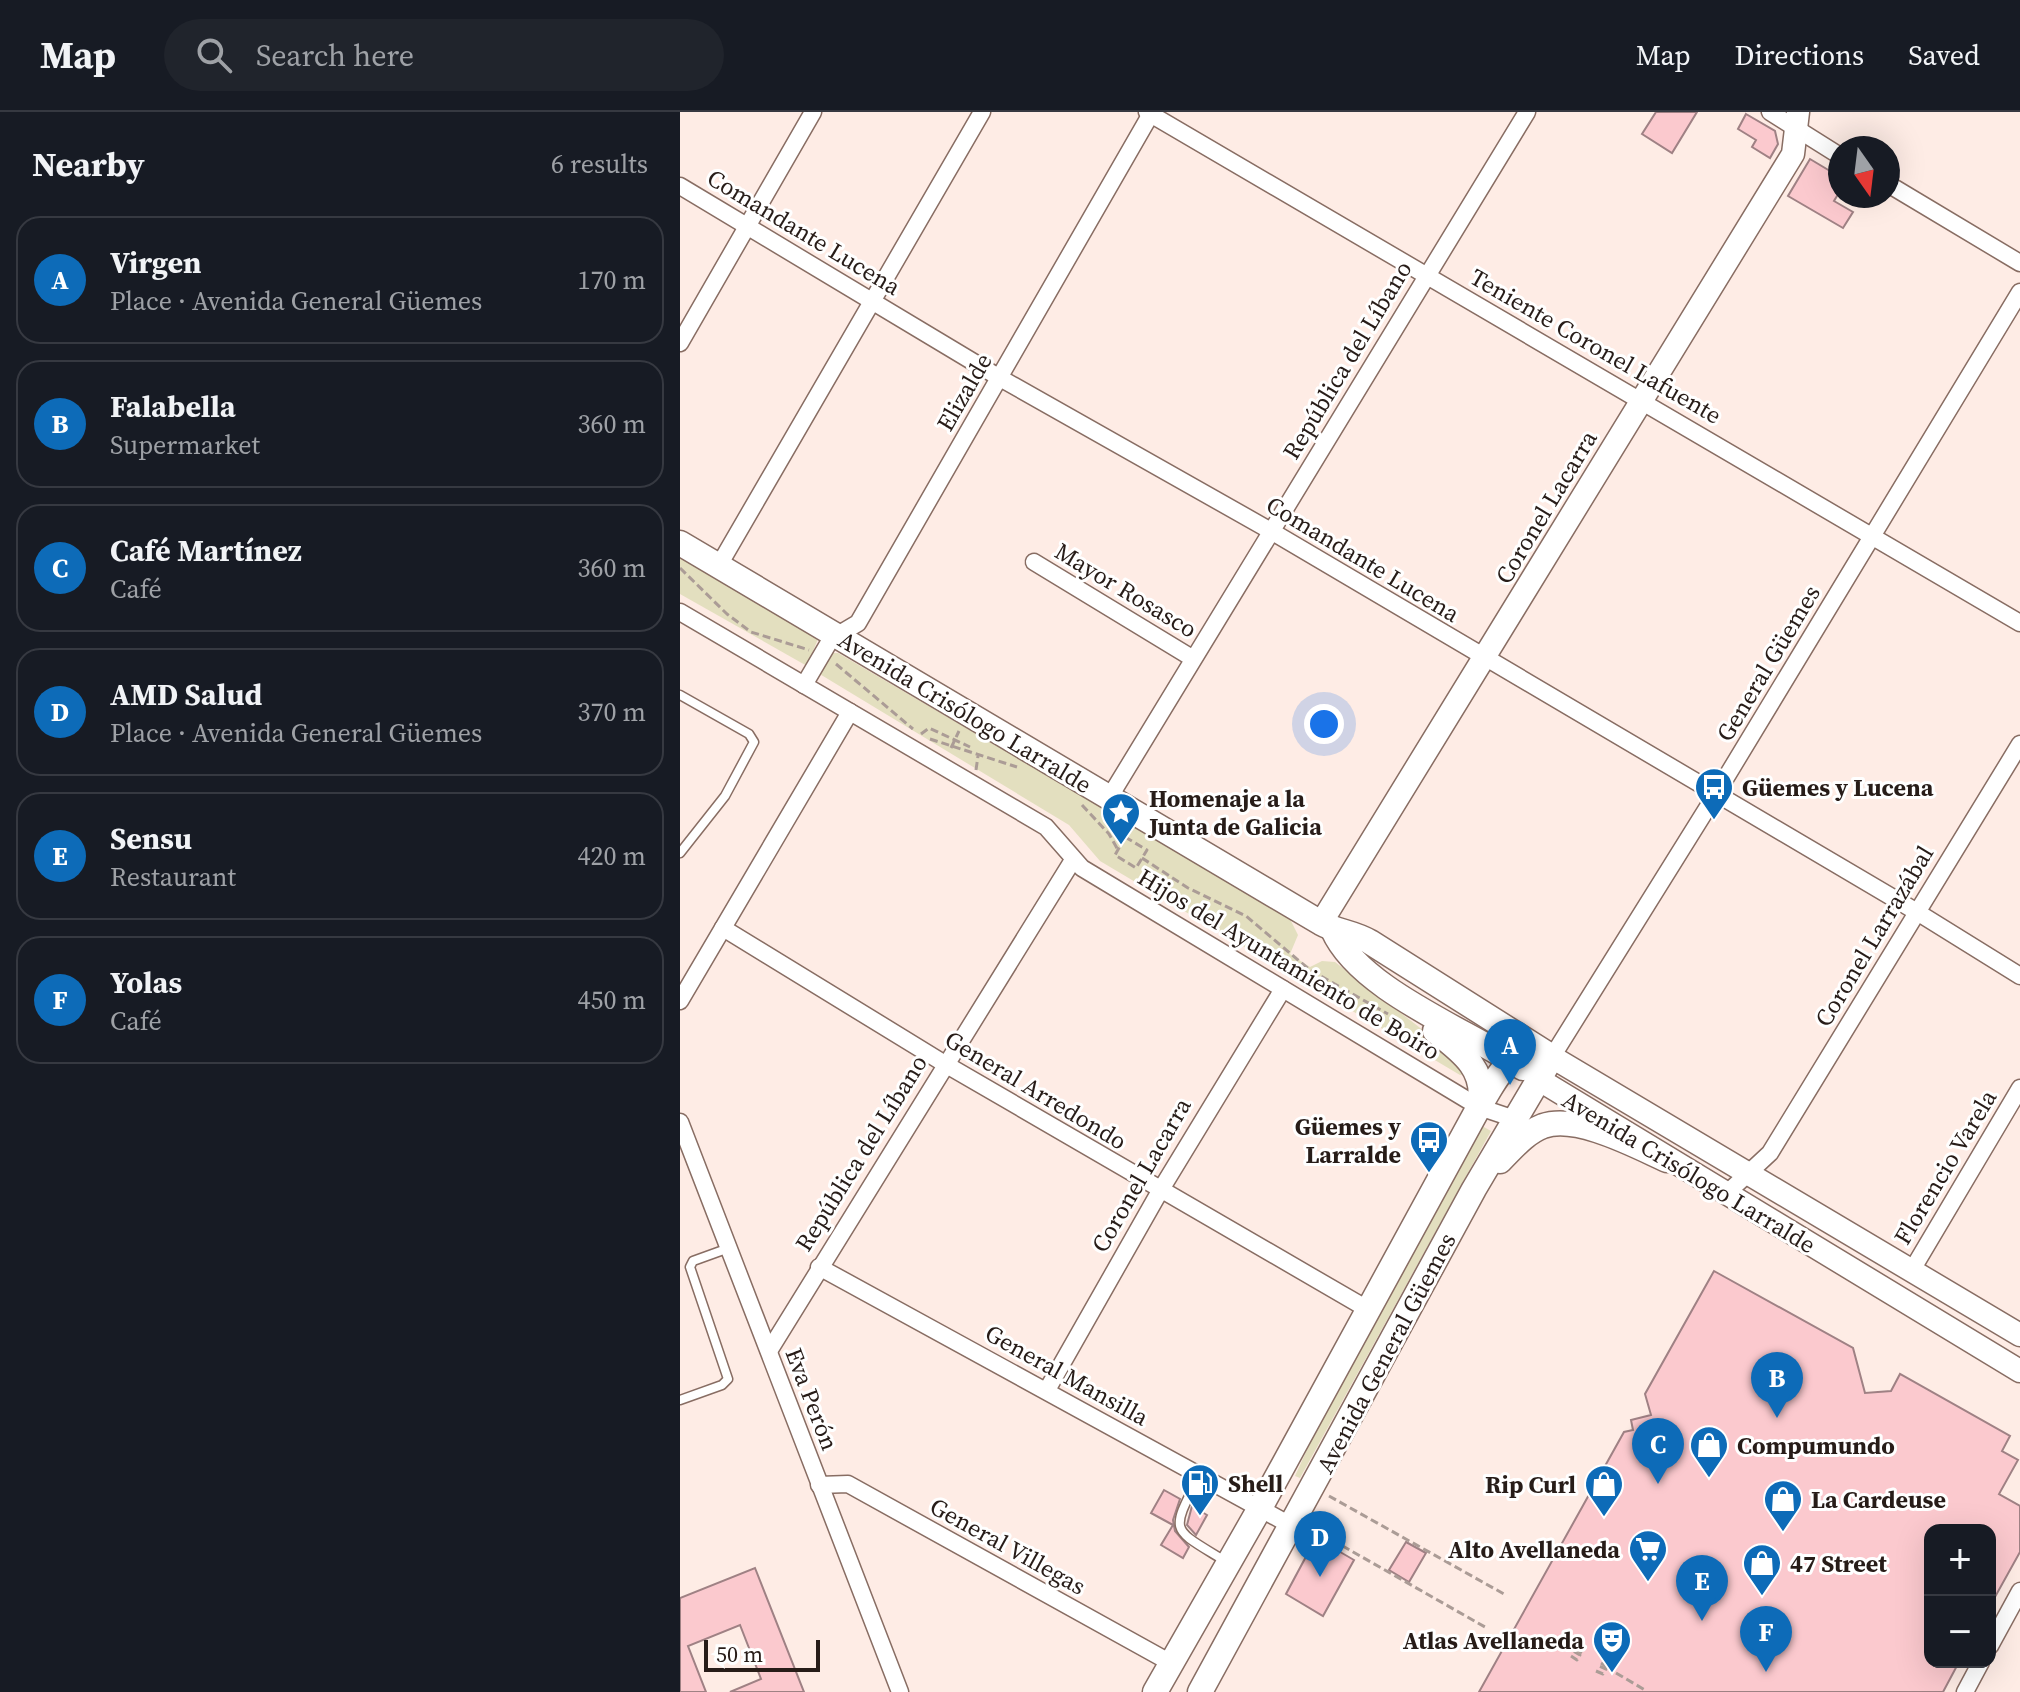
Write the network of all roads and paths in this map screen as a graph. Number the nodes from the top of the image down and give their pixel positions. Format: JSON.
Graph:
{"nodes":[{"id":1,"x":813,"y":112,"type":"edge"},
{"id":2,"x":982,"y":112,"type":"edge"},
{"id":3,"x":1527,"y":112,"type":"edge"},
{"id":4,"x":1770,"y":112,"type":"edge"},
{"id":5,"x":1150,"y":113,"type":"edge"},
{"id":6,"x":1796,"y":120,"type":"edge"},
{"id":7,"x":1828,"y":146,"type":"edge"},
{"id":8,"x":680,"y":186,"type":"edge"},
{"id":9,"x":1900,"y":191,"type":"edge"},
{"id":10,"x":747,"y":226,"type":"junction"},
{"id":11,"x":2020,"y":263,"type":"edge"},
{"id":12,"x":1426,"y":275,"type":"junction"},
{"id":13,"x":2020,"y":292,"type":"edge"},
{"id":14,"x":875,"y":302,"type":"junction"},
{"id":15,"x":680,"y":343,"type":"edge"},
{"id":16,"x":1000,"y":378,"type":"junction"},
{"id":17,"x":1640,"y":402,"type":"junction"},
{"id":18,"x":1271,"y":531,"type":"junction"},
{"id":19,"x":1874,"y":535,"type":"junction"},
{"id":20,"x":680,"y":543,"type":"edge"},
{"id":21,"x":1034,"y":562,"type":"dead end"},
{"id":22,"x":718,"y":567,"type":"junction"},
{"id":23,"x":680,"y":568,"type":"edge"},
{"id":24,"x":680,"y":612,"type":"edge"},
{"id":25,"x":2020,"y":623,"type":"edge"},
{"id":26,"x":831,"y":645,"type":"junction"},
{"id":27,"x":1192,"y":658,"type":"junction"},
{"id":28,"x":1485,"y":660,"type":"junction"},
{"id":29,"x":804,"y":685,"type":"junction"},
{"id":30,"x":680,"y":695,"type":"edge"},
{"id":31,"x":850,"y":712,"type":"junction"},
{"id":32,"x":921,"y":734,"type":"junction"},
{"id":33,"x":954,"y":741,"type":"junction"},
{"id":34,"x":2020,"y":744,"type":"edge"},
{"id":35,"x":970,"y":747,"type":"junction"},
{"id":36,"x":951,"y":748,"type":"junction"},
{"id":37,"x":969,"y":753,"type":"junction"},
{"id":38,"x":1018,"y":768,"type":"dead end"},
{"id":39,"x":1716,"y":794,"type":"junction"},
{"id":40,"x":1109,"y":798,"type":"junction"},
{"id":41,"x":1079,"y":802,"type":"dead end"},
{"id":42,"x":1118,"y":850,"type":"junction"},
{"id":43,"x":680,"y":853,"type":"edge"},
{"id":44,"x":1142,"y":858,"type":"junction"},
{"id":45,"x":1073,"y":860,"type":"junction"},
{"id":46,"x":1917,"y":912,"type":"junction"},
{"id":47,"x":1327,"y":927,"type":"junction"},
{"id":48,"x":723,"y":928,"type":"junction"},
{"id":49,"x":2020,"y":976,"type":"edge"},
{"id":50,"x":1381,"y":981,"type":"junction"},
{"id":51,"x":1283,"y":989,"type":"junction"},
{"id":52,"x":680,"y":1001,"type":"edge"},
{"id":53,"x":1390,"y":1015,"type":"dead end"},
{"id":54,"x":1552,"y":1057,"type":"junction"},
{"id":55,"x":1511,"y":1060,"type":"junction"},
{"id":56,"x":945,"y":1064,"type":"junction"},
{"id":57,"x":1538,"y":1079,"type":"junction"},
{"id":58,"x":2020,"y":1088,"type":"edge"},
{"id":59,"x":1479,"y":1107,"type":"junction"},
{"id":60,"x":1515,"y":1119,"type":"junction"},
{"id":61,"x":680,"y":1122,"type":"edge"},
{"id":62,"x":1667,"y":1160,"type":"junction"},
{"id":63,"x":1752,"y":1175,"type":"junction"},
{"id":64,"x":1474,"y":1189,"type":"junction"},
{"id":65,"x":1160,"y":1191,"type":"junction"},
{"id":66,"x":1732,"y":1198,"type":"junction"},
{"id":67,"x":729,"y":1248,"type":"junction"},
{"id":68,"x":819,"y":1267,"type":"junction"},
{"id":69,"x":1912,"y":1270,"type":"junction"},
{"id":70,"x":1369,"y":1310,"type":"junction"},
{"id":71,"x":2020,"y":1335,"type":"edge"},
{"id":72,"x":769,"y":1351,"type":"junction"},
{"id":73,"x":2020,"y":1371,"type":"edge"},
{"id":74,"x":1047,"y":1390,"type":"junction"},
{"id":75,"x":680,"y":1400,"type":"edge"},
{"id":76,"x":1199,"y":1476,"type":"junction"},
{"id":77,"x":819,"y":1485,"type":"junction"},
{"id":78,"x":1314,"y":1487,"type":"junction"},
{"id":79,"x":1260,"y":1508,"type":"junction"},
{"id":80,"x":1294,"y":1522,"type":"junction"},
{"id":81,"x":1229,"y":1563,"type":"junction"},
{"id":82,"x":2020,"y":1591,"type":"edge"},
{"id":83,"x":1504,"y":1594,"type":"dead end"},
{"id":84,"x":1485,"y":1627,"type":"dead end"},
{"id":85,"x":1996,"y":1635,"type":"edge"},
{"id":86,"x":1171,"y":1663,"type":"junction"},
{"id":87,"x":1978,"y":1668,"type":"edge"},
{"id":88,"x":1616,"y":1673,"type":"dead end"},
{"id":89,"x":1645,"y":1690,"type":"dead end"},
{"id":90,"x":900,"y":1692,"type":"edge"},
{"id":91,"x":1155,"y":1692,"type":"edge"},
{"id":92,"x":1200,"y":1692,"type":"edge"},
{"id":93,"x":1965,"y":1692,"type":"edge"}],
"edges":[{"from":1,"to":10,"type":"street"},
{"from":2,"to":14,"type":"street"},
{"from":3,"to":12,"type":"street","name":"República del Líbano"},
{"from":4,"to":6,"type":"street"},
{"from":5,"to":12,"type":"street","name":"Teniente Coronel Lafuente"},
{"from":5,"to":16,"type":"street","name":"Elizalde"},
{"from":6,"to":7,"type":"street"},
{"from":6,"to":17,"type":"street","name":"Coronel Lacarra"},
{"from":8,"to":10,"type":"street","name":"Comandante Lucena"},
{"from":9,"to":11,"type":"street"},
{"from":10,"to":14,"type":"street","name":"Comandante Lucena"},
{"from":10,"to":15,"type":"street"},
{"from":12,"to":17,"type":"street","name":"Teniente Coronel Lafuente"},
{"from":12,"to":18,"type":"street","name":"República del Líbano"},
{"from":13,"to":19,"type":"street","name":"General Güemes"},
{"from":14,"to":16,"type":"street","name":"Comandante Lucena"},
{"from":14,"to":22,"type":"street"},
{"from":16,"to":18,"type":"street","name":"Comandante Lucena"},
{"from":16,"to":26,"type":"street","name":"Elizalde"},
{"from":17,"to":19,"type":"street","name":"Teniente Coronel Lafuente"},
{"from":17,"to":28,"type":"street","name":"Coronel Lacarra"},
{"from":18,"to":27,"type":"street","name":"República del Líbano"},
{"from":18,"to":28,"type":"street","name":"Comandante Lucena"},
{"from":19,"to":25,"type":"street","name":"Teniente Coronel Lafuente"},
{"from":19,"to":39,"type":"street","name":"General Güemes"},
{"from":20,"to":22,"type":"main road","name":"Avenida Crisólogo Larralde"},
{"from":21,"to":27,"type":"street","name":"Mayor Rosasco"},
{"from":22,"to":26,"type":"main road","name":"Avenida Crisólogo Larralde"},
{"from":23,"to":26,"type":"path"},
{"from":24,"to":29,"type":"street","name":"Hijos del Ayuntamiento de Boiro"},
{"from":26,"to":29,"type":"street","name":"Elizalde"},
{"from":26,"to":32,"type":"path"},
{"from":26,"to":40,"type":"main road","name":"Avenida Crisólogo Larralde"},
{"from":27,"to":40,"type":"street","name":"República del Líbano"},
{"from":28,"to":39,"type":"street","name":"Comandante Lucena"},
{"from":28,"to":47,"type":"street","name":"Coronel Lacarra"},
{"from":29,"to":31,"type":"street","name":"Hijos del Ayuntamiento de Boiro"},
{"from":30,"to":43,"type":"lane"},
{"from":31,"to":45,"type":"street","name":"Hijos del Ayuntamiento de Boiro"},
{"from":31,"to":48,"type":"street"},
{"from":32,"to":33,"type":"path"},
{"from":32,"to":36,"type":"path"},
{"from":33,"to":35,"type":"path"},
{"from":33,"to":35,"type":"path"},
{"from":33,"to":36,"type":"path"},
{"from":34,"to":46,"type":"street","name":"Coronel Larrazábal"},
{"from":35,"to":37,"type":"path"},
{"from":36,"to":37,"type":"path"},
{"from":37,"to":38,"type":"path"},
{"from":39,"to":46,"type":"street","name":"Comandante Lucena"},
{"from":39,"to":54,"type":"street","name":"General Güemes"},
{"from":40,"to":47,"type":"main road","name":"Avenida Crisólogo Larralde"},
{"from":41,"to":42,"type":"path"},
{"from":42,"to":44,"type":"path"},
{"from":42,"to":44,"type":"path"},
{"from":44,"to":53,"type":"path"},
{"from":45,"to":51,"type":"street","name":"Hijos del Ayuntamiento de Boiro"},
{"from":45,"to":56,"type":"street","name":"República del Líbano"},
{"from":46,"to":49,"type":"street","name":"Comandante Lucena"},
{"from":46,"to":63,"type":"street","name":"Coronel Larrazábal"},
{"from":47,"to":50,"type":"main road","name":"Avenida Crisólogo Larralde"},
{"from":47,"to":54,"type":"main road","name":"Avenida Crisólogo Larralde"},
{"from":48,"to":52,"type":"street"},
{"from":48,"to":56,"type":"street","name":"General Arredondo"},
{"from":50,"to":55,"type":"main road","name":"Avenida Crisólogo Larralde"},
{"from":50,"to":59,"type":"main road"},
{"from":51,"to":59,"type":"street","name":"Hijos del Ayuntamiento de Boiro"},
{"from":51,"to":65,"type":"street","name":"Coronel Lacarra"},
{"from":54,"to":55,"type":"main road"},
{"from":54,"to":57,"type":"main road","name":"Avenida General Güemes"},
{"from":54,"to":63,"type":"street","name":"Avenida Crisólogo Larralde"},
{"from":55,"to":57,"type":"main road","name":"Avenida Crisólogo Larralde"},
{"from":55,"to":59,"type":"main road","name":"Avenida General Güemes"},
{"from":56,"to":65,"type":"street","name":"General Arredondo"},
{"from":56,"to":68,"type":"street","name":"República del Líbano"},
{"from":57,"to":60,"type":"main road","name":"Avenida General Güemes"},
{"from":57,"to":62,"type":"street","name":"Avenida Crisólogo Larralde"},
{"from":58,"to":69,"type":"street","name":"Florencio Varela"},
{"from":59,"to":60,"type":"street","name":"Hijos del Ayuntamiento de Boiro"},
{"from":59,"to":70,"type":"main road","name":"Avenida General Güemes"},
{"from":60,"to":64,"type":"main road","name":"Avenida General Güemes"},
{"from":61,"to":67,"type":"street","name":"Eva Perón"},
{"from":62,"to":64,"type":"main road"},
{"from":62,"to":66,"type":"street","name":"Avenida Crisólogo Larralde"},
{"from":63,"to":66,"type":"street","name":"Coronel Larrazábal"},
{"from":63,"to":69,"type":"street","name":"Avenida Crisólogo Larralde"},
{"from":64,"to":78,"type":"main road","name":"Avenida General Güemes"},
{"from":65,"to":70,"type":"street","name":"General Arredondo"},
{"from":65,"to":74,"type":"street","name":"Coronel Lacarra"},
{"from":66,"to":73,"type":"street","name":"Avenida Crisólogo Larralde"},
{"from":67,"to":72,"type":"street","name":"Eva Perón"},
{"from":67,"to":75,"type":"lane"},
{"from":68,"to":72,"type":"street","name":"República del Líbano"},
{"from":68,"to":74,"type":"street","name":"General Mansilla"},
{"from":69,"to":71,"type":"street","name":"Avenida Crisólogo Larralde"},
{"from":70,"to":79,"type":"main road","name":"Avenida General Güemes"},
{"from":72,"to":77,"type":"street","name":"Eva Perón"},
{"from":74,"to":76,"type":"street","name":"General Mansilla"},
{"from":76,"to":79,"type":"street","name":"General Mansilla"},
{"from":76,"to":81,"type":"lane"},
{"from":77,"to":86,"type":"street","name":"General Villegas"},
{"from":77,"to":90,"type":"street","name":"Eva Perón"},
{"from":78,"to":80,"type":"main road","name":"Avenida General Güemes"},
{"from":78,"to":83,"type":"path"},
{"from":79,"to":80,"type":"street","name":"General Mansilla"},
{"from":79,"to":81,"type":"main road","name":"Avenida General Güemes"},
{"from":80,"to":84,"type":"path"},
{"from":80,"to":92,"type":"main road","name":"Avenida General Güemes"},
{"from":81,"to":86,"type":"main road","name":"Avenida General Güemes"},
{"from":82,"to":85,"type":"street"},
{"from":86,"to":91,"type":"main road","name":"Avenida General Güemes"},
{"from":87,"to":93,"type":"street"},
{"from":88,"to":89,"type":"path"}]}
